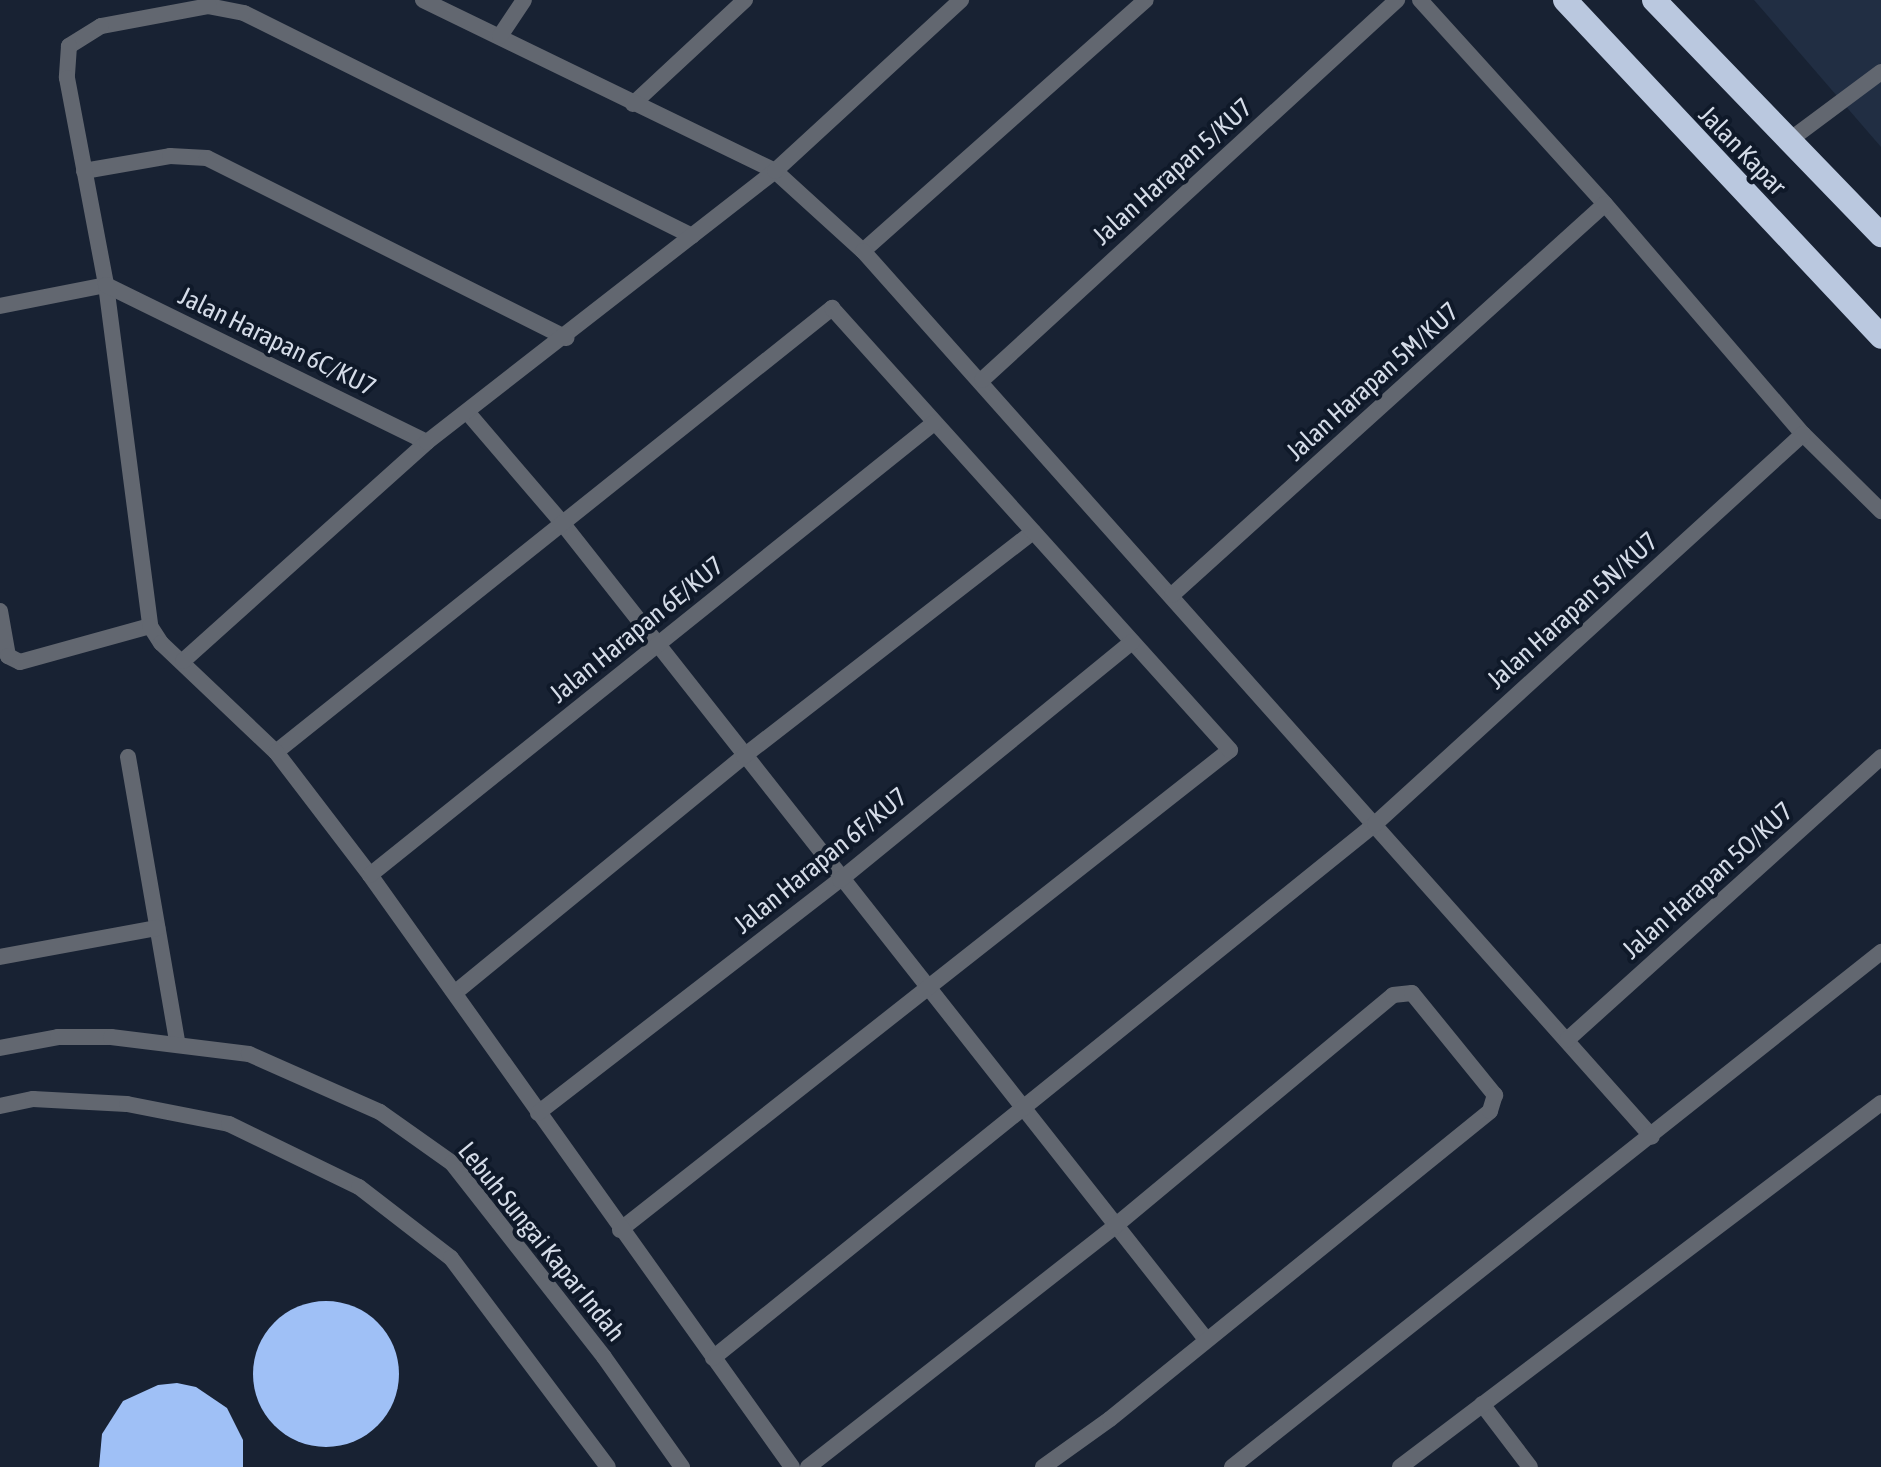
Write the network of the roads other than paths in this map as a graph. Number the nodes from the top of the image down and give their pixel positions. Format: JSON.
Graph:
{"nodes":[{"id":1,"x":423,"y":0,"type":"edge"},
{"id":2,"x":524,"y":0,"type":"edge"},
{"id":3,"x":745,"y":0,"type":"edge"},
{"id":4,"x":961,"y":0,"type":"edge"},
{"id":5,"x":1146,"y":0,"type":"edge"},
{"id":6,"x":1397,"y":0,"type":"edge"},
{"id":7,"x":1420,"y":0,"type":"edge"},
{"id":8,"x":1565,"y":0,"type":"edge"},
{"id":9,"x":1654,"y":0,"type":"edge"},
{"id":10,"x":500,"y":36,"type":"junction"},
{"id":11,"x":1881,"y":72,"type":"edge"},
{"id":12,"x":633,"y":104,"type":"junction"},
{"id":13,"x":1787,"y":142,"type":"junction"},
{"id":14,"x":84,"y":171,"type":"junction"},
{"id":15,"x":775,"y":171,"type":"junction"},
{"id":16,"x":1605,"y":204,"type":"junction"},
{"id":17,"x":1881,"y":235,"type":"edge"},
{"id":18,"x":692,"y":236,"type":"junction"},
{"id":19,"x":863,"y":251,"type":"junction"},
{"id":20,"x":106,"y":285,"type":"junction"},
{"id":21,"x":0,"y":306,"type":"edge"},
{"id":22,"x":1881,"y":337,"type":"edge"},
{"id":23,"x":566,"y":338,"type":"junction"},
{"id":24,"x":982,"y":380,"type":"junction"},
{"id":25,"x":468,"y":413,"type":"junction"},
{"id":26,"x":934,"y":423,"type":"junction"},
{"id":27,"x":1803,"y":434,"type":"junction"},
{"id":28,"x":427,"y":442,"type":"junction"},
{"id":29,"x":1881,"y":511,"type":"edge"},
{"id":30,"x":563,"y":524,"type":"junction"},
{"id":31,"x":1033,"y":532,"type":"junction"},
{"id":32,"x":1172,"y":595,"type":"junction"},
{"id":33,"x":0,"y":611,"type":"edge"},
{"id":34,"x":150,"y":626,"type":"junction"},
{"id":35,"x":1132,"y":642,"type":"junction"},
{"id":36,"x":656,"y":646,"type":"junction"},
{"id":37,"x":183,"y":661,"type":"junction"},
{"id":38,"x":276,"y":752,"type":"junction"},
{"id":39,"x":744,"y":756,"type":"junction"},
{"id":40,"x":128,"y":757,"type":"dead end"},
{"id":41,"x":1881,"y":757,"type":"edge"},
{"id":42,"x":1375,"y":824,"type":"junction"},
{"id":43,"x":370,"y":875,"type":"junction"},
{"id":44,"x":840,"y":880,"type":"junction"},
{"id":45,"x":157,"y":928,"type":"junction"},
{"id":46,"x":1881,"y":952,"type":"edge"},
{"id":47,"x":0,"y":957,"type":"edge"},
{"id":48,"x":457,"y":991,"type":"junction"},
{"id":49,"x":930,"y":991,"type":"junction"},
{"id":50,"x":1567,"y":1040,"type":"junction"},
{"id":51,"x":177,"y":1042,"type":"junction"},
{"id":52,"x":0,"y":1048,"type":"edge"},
{"id":53,"x":1881,"y":1103,"type":"edge"},
{"id":54,"x":0,"y":1106,"type":"edge"},
{"id":55,"x":1024,"y":1107,"type":"junction"},
{"id":56,"x":538,"y":1113,"type":"junction"},
{"id":57,"x":1652,"y":1137,"type":"junction"},
{"id":58,"x":1115,"y":1226,"type":"junction"},
{"id":59,"x":620,"y":1230,"type":"junction"},
{"id":60,"x":1205,"y":1338,"type":"junction"},
{"id":61,"x":713,"y":1358,"type":"junction"},
{"id":62,"x":1482,"y":1404,"type":"junction"},
{"id":63,"x":608,"y":1467,"type":"edge"},
{"id":64,"x":682,"y":1467,"type":"edge"},
{"id":65,"x":792,"y":1467,"type":"edge"},
{"id":66,"x":808,"y":1467,"type":"edge"},
{"id":67,"x":1043,"y":1467,"type":"edge"},
{"id":68,"x":1232,"y":1467,"type":"edge"},
{"id":69,"x":1400,"y":1467,"type":"edge"},
{"id":70,"x":1530,"y":1467,"type":"edge"}],
"edges":[{"from":1,"to":10,"type":"street"},
{"from":2,"to":10,"type":"street"},
{"from":3,"to":12,"type":"street"},
{"from":4,"to":15,"type":"street"},
{"from":5,"to":19,"type":"street"},
{"from":6,"to":24,"type":"street","name":"Jalan Harapan 5/KU7"},
{"from":7,"to":16,"type":"street"},
{"from":8,"to":22,"type":"highway","name":"Jalan Kapar"},
{"from":9,"to":13,"type":"highway","name":"Jalan Kapar"},
{"from":10,"to":12,"type":"street"},
{"from":11,"to":13,"type":"street"},
{"from":12,"to":15,"type":"street"},
{"from":13,"to":17,"type":"highway","name":"Jalan Kapar"},
{"from":14,"to":18,"type":"street"},
{"from":14,"to":20,"type":"street"},
{"from":14,"to":23,"type":"street"},
{"from":15,"to":18,"type":"street"},
{"from":15,"to":19,"type":"street"},
{"from":16,"to":27,"type":"street"},
{"from":16,"to":32,"type":"street","name":"Jalan Harapan 5M/KU7"},
{"from":18,"to":23,"type":"street"},
{"from":19,"to":24,"type":"street"},
{"from":20,"to":21,"type":"street"},
{"from":20,"to":28,"type":"street","name":"Jalan Harapan 6C/KU7"},
{"from":20,"to":34,"type":"street"},
{"from":23,"to":25,"type":"street"},
{"from":24,"to":32,"type":"street"},
{"from":25,"to":28,"type":"street"},
{"from":25,"to":30,"type":"street"},
{"from":26,"to":30,"type":"street"},
{"from":26,"to":31,"type":"street"},
{"from":26,"to":36,"type":"street","name":"Jalan Harapan 6E/KU7"},
{"from":27,"to":29,"type":"street"},
{"from":27,"to":42,"type":"street","name":"Jalan Harapan 5N/KU7"},
{"from":28,"to":37,"type":"street"},
{"from":30,"to":36,"type":"street"},
{"from":30,"to":38,"type":"street"},
{"from":31,"to":35,"type":"street"},
{"from":31,"to":39,"type":"street"},
{"from":32,"to":42,"type":"street"},
{"from":33,"to":34,"type":"street"},
{"from":34,"to":37,"type":"street"},
{"from":35,"to":44,"type":"street","name":"Jalan Harapan 6F/KU7"},
{"from":35,"to":49,"type":"street"},
{"from":36,"to":39,"type":"street"},
{"from":36,"to":43,"type":"street","name":"Jalan Harapan 6E/KU7"},
{"from":37,"to":38,"type":"street"},
{"from":38,"to":43,"type":"street"},
{"from":39,"to":44,"type":"street"},
{"from":39,"to":48,"type":"street"},
{"from":40,"to":45,"type":"street"},
{"from":41,"to":50,"type":"street","name":"Jalan Harapan 5O/KU7"},
{"from":42,"to":50,"type":"street"},
{"from":42,"to":55,"type":"street","name":"Jalan Harapan 5N/KU7"},
{"from":43,"to":48,"type":"street"},
{"from":44,"to":49,"type":"street"},
{"from":44,"to":56,"type":"street","name":"Jalan Harapan 6F/KU7"},
{"from":45,"to":47,"type":"street"},
{"from":45,"to":51,"type":"street"},
{"from":46,"to":57,"type":"street"},
{"from":48,"to":56,"type":"street"},
{"from":49,"to":55,"type":"street"},
{"from":49,"to":59,"type":"street"},
{"from":50,"to":57,"type":"street"},
{"from":51,"to":52,"type":"street","name":"Lebuh Sungai Kapar Indah"},
{"from":51,"to":64,"type":"street","name":"Lebuh Sungai Kapar Indah"},
{"from":53,"to":62,"type":"street"},
{"from":54,"to":63,"type":"street"},
{"from":55,"to":58,"type":"street"},
{"from":55,"to":61,"type":"street","name":"Jalan Harapan 5N/KU7"},
{"from":56,"to":59,"type":"street"},
{"from":57,"to":68,"type":"street"},
{"from":58,"to":60,"type":"street"},
{"from":58,"to":60,"type":"street"},
{"from":58,"to":66,"type":"street"},
{"from":59,"to":61,"type":"street"},
{"from":60,"to":67,"type":"street"},
{"from":61,"to":65,"type":"street"},
{"from":62,"to":69,"type":"street"},
{"from":62,"to":70,"type":"street"}]}
